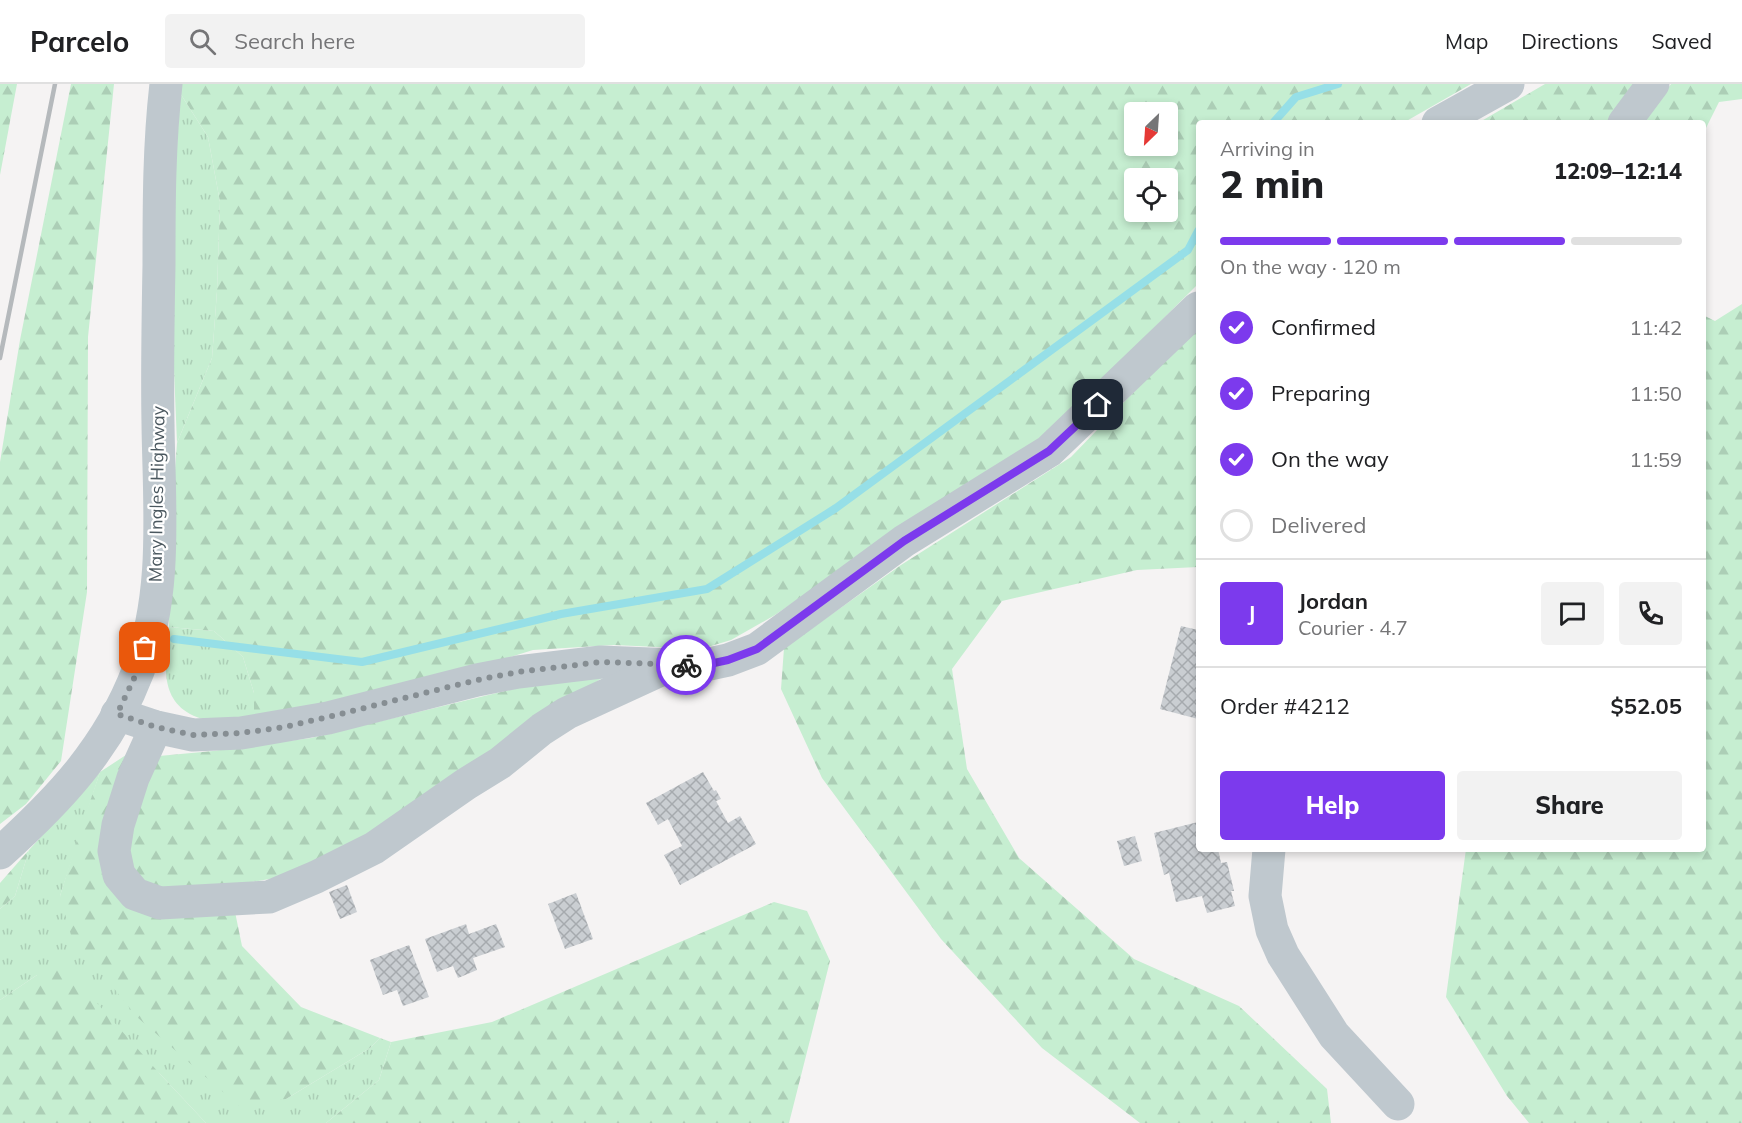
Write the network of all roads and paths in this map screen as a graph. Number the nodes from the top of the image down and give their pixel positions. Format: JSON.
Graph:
{"nodes":[{"id":1,"x":166,"y":84,"type":"edge"},
{"id":2,"x":1508,"y":84,"type":"edge"},
{"id":3,"x":1653,"y":84,"type":"edge"},
{"id":4,"x":1443,"y":120,"type":"edge"},
{"id":5,"x":1626,"y":120,"type":"edge"},
{"id":6,"x":1196,"y":311,"type":"edge"},
{"id":7,"x":671,"y":665,"type":"junction"},
{"id":8,"x":117,"y":714,"type":"junction"},
{"id":9,"x":156,"y":727,"type":"junction"},
{"id":10,"x":1269,"y":852,"type":"edge"},
{"id":11,"x":0,"y":853,"type":"edge"},
{"id":12,"x":1398,"y":1104,"type":"dead end"}],
"edges":[{"from":1,"to":8,"type":"street","name":"Mary Ingles Highway"},
{"from":2,"to":4,"type":"street"},
{"from":3,"to":5,"type":"street"},
{"from":6,"to":7,"type":"street"},
{"from":7,"to":9,"type":"street"},
{"from":7,"to":9,"type":"street"},
{"from":8,"to":9,"type":"street"},
{"from":8,"to":11,"type":"street","name":"Mary Ingles Highway"},
{"from":10,"to":12,"type":"street"}]}
